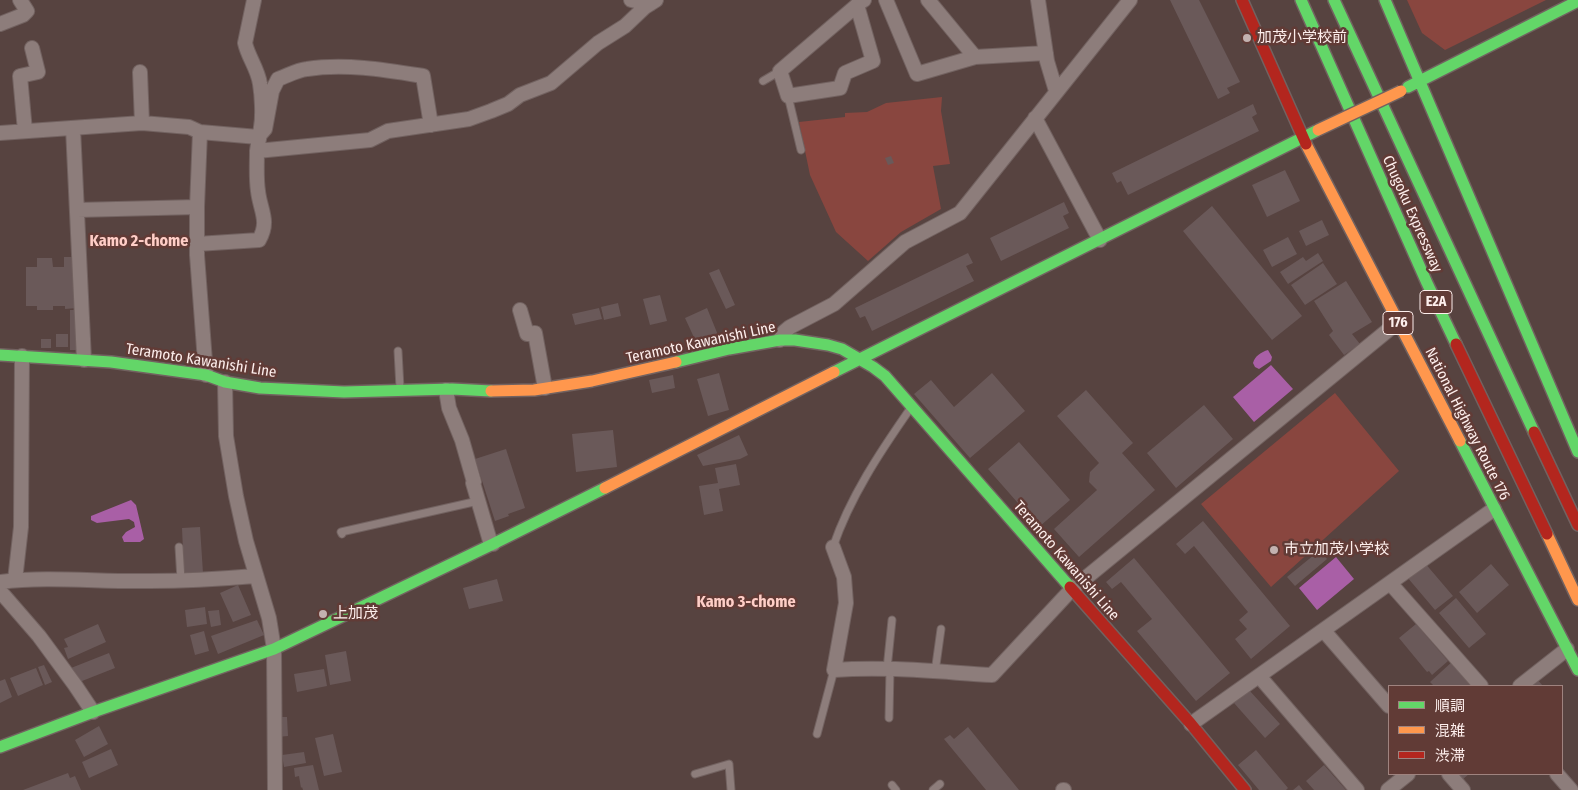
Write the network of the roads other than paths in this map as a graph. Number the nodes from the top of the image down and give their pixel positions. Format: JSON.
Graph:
{"nodes":[{"id":1,"x":20,"y":0,"type":"edge"},
{"id":2,"x":254,"y":0,"type":"edge"},
{"id":3,"x":631,"y":0,"type":"edge"},
{"id":4,"x":886,"y":0,"type":"edge"},
{"id":5,"x":928,"y":0,"type":"edge"},
{"id":6,"x":1130,"y":0,"type":"edge"},
{"id":7,"x":1242,"y":0,"type":"edge"},
{"id":8,"x":1301,"y":0,"type":"edge"},
{"id":9,"x":1334,"y":0,"type":"edge"},
{"id":10,"x":1385,"y":0,"type":"edge"},
{"id":11,"x":1042,"y":1,"type":"edge"},
{"id":12,"x":1578,"y":1,"type":"edge"},
{"id":13,"x":653,"y":2,"type":"edge"},
{"id":14,"x":861,"y":2,"type":"edge"},
{"id":15,"x":0,"y":24,"type":"edge"},
{"id":16,"x":32,"y":48,"type":"dead end"},
{"id":17,"x":1046,"y":53,"type":"junction"},
{"id":18,"x":975,"y":57,"type":"junction"},
{"id":19,"x":780,"y":71,"type":"junction"},
{"id":20,"x":140,"y":72,"type":"dead end"},
{"id":21,"x":763,"y":81,"type":"dead end"},
{"id":22,"x":1420,"y":81,"type":"junction"},
{"id":23,"x":1056,"y":91,"type":"junction"},
{"id":24,"x":788,"y":96,"type":"junction"},
{"id":25,"x":1035,"y":118,"type":"junction"},
{"id":26,"x":142,"y":123,"type":"junction"},
{"id":27,"x":432,"y":125,"type":"junction"},
{"id":28,"x":73,"y":128,"type":"junction"},
{"id":29,"x":25,"y":131,"type":"junction"},
{"id":30,"x":200,"y":132,"type":"junction"},
{"id":31,"x":0,"y":133,"type":"edge"},
{"id":32,"x":1303,"y":138,"type":"junction"},
{"id":33,"x":258,"y":144,"type":"junction"},
{"id":34,"x":801,"y":150,"type":"dead end"},
{"id":35,"x":197,"y":207,"type":"junction"},
{"id":36,"x":76,"y":210,"type":"junction"},
{"id":37,"x":1100,"y":240,"type":"junction"},
{"id":38,"x":197,"y":244,"type":"junction"},
{"id":39,"x":520,"y":310,"type":"dead end"},
{"id":40,"x":1398,"y":322,"type":"junction"},
{"id":41,"x":780,"y":340,"type":"junction"},
{"id":42,"x":398,"y":351,"type":"dead end"},
{"id":43,"x":0,"y":355,"type":"edge"},
{"id":44,"x":22,"y":356,"type":"junction"},
{"id":45,"x":860,"y":359,"type":"junction"},
{"id":46,"x":84,"y":360,"type":"junction"},
{"id":47,"x":206,"y":375,"type":"junction"},
{"id":48,"x":225,"y":382,"type":"junction"},
{"id":49,"x":545,"y":388,"type":"junction"},
{"id":50,"x":446,"y":390,"type":"junction"},
{"id":51,"x":401,"y":392,"type":"junction"},
{"id":52,"x":912,"y":406,"type":"junction"},
{"id":53,"x":1578,"y":452,"type":"edge"},
{"id":54,"x":478,"y":501,"type":"junction"},
{"id":55,"x":1494,"y":509,"type":"junction"},
{"id":56,"x":1578,"y":525,"type":"edge"},
{"id":57,"x":341,"y":532,"type":"dead end"},
{"id":58,"x":493,"y":544,"type":"junction"},
{"id":59,"x":179,"y":547,"type":"dead end"},
{"id":60,"x":833,"y":548,"type":"joint"},
{"id":61,"x":255,"y":576,"type":"junction"},
{"id":62,"x":15,"y":580,"type":"junction"},
{"id":63,"x":181,"y":580,"type":"junction"},
{"id":64,"x":0,"y":582,"type":"edge"},
{"id":65,"x":1390,"y":583,"type":"junction"},
{"id":66,"x":1071,"y":590,"type":"junction"},
{"id":67,"x":0,"y":591,"type":"edge"},
{"id":68,"x":1578,"y":600,"type":"edge"},
{"id":69,"x":892,"y":620,"type":"dead end"},
{"id":70,"x":941,"y":629,"type":"dead end"},
{"id":71,"x":1324,"y":630,"type":"junction"},
{"id":72,"x":274,"y":649,"type":"junction"},
{"id":73,"x":1567,"y":649,"type":"junction"},
{"id":74,"x":888,"y":669,"type":"junction"},
{"id":75,"x":834,"y":670,"type":"junction"},
{"id":76,"x":1578,"y":670,"type":"edge"},
{"id":77,"x":935,"y":672,"type":"junction"},
{"id":78,"x":1259,"y":676,"type":"junction"},
{"id":79,"x":1479,"y":685,"type":"edge"},
{"id":80,"x":1521,"y":685,"type":"edge"},
{"id":81,"x":1388,"y":705,"type":"edge"},
{"id":82,"x":93,"y":712,"type":"junction"},
{"id":83,"x":889,"y":718,"type":"dead end"},
{"id":84,"x":1191,"y":724,"type":"junction"},
{"id":85,"x":817,"y":734,"type":"dead end"},
{"id":86,"x":0,"y":747,"type":"edge"},
{"id":87,"x":695,"y":774,"type":"dead end"},
{"id":88,"x":1407,"y":775,"type":"edge"},
{"id":89,"x":1450,"y":775,"type":"edge"},
{"id":90,"x":1558,"y":775,"type":"edge"},
{"id":91,"x":940,"y":784,"type":"dead end"},
{"id":92,"x":275,"y":790,"type":"edge"},
{"id":93,"x":731,"y":790,"type":"edge"},
{"id":94,"x":933,"y":790,"type":"edge"},
{"id":95,"x":1246,"y":790,"type":"edge"},
{"id":96,"x":1357,"y":790,"type":"edge"},
{"id":97,"x":1388,"y":790,"type":"edge"},
{"id":98,"x":1463,"y":790,"type":"edge"},
{"id":99,"x":1571,"y":790,"type":"edge"}],
"edges":[{"from":1,"to":15,"type":"street"},
{"from":2,"to":33,"type":"street"},
{"from":3,"to":13,"type":"street"},
{"from":4,"to":18,"type":"street"},
{"from":5,"to":18,"type":"street"},
{"from":6,"to":23,"type":"street"},
{"from":7,"to":32,"type":"main road","name":"National Highway Route 176","number":"176"},
{"from":8,"to":68,"type":"main road","name":"Chugoku Expressway","number":"E2A"},
{"from":9,"to":56,"type":"main road","name":"Chugoku Expressway","number":"E2A"},
{"from":10,"to":22,"type":"main road"},
{"from":11,"to":17,"type":"street"},
{"from":12,"to":22,"type":"main road"},
{"from":13,"to":27,"type":"street"},
{"from":14,"to":19,"type":"street"},
{"from":14,"to":24,"type":"street"},
{"from":16,"to":29,"type":"street"},
{"from":17,"to":18,"type":"street"},
{"from":17,"to":23,"type":"street"},
{"from":19,"to":21,"type":"lane"},
{"from":19,"to":24,"type":"street"},
{"from":20,"to":26,"type":"street"},
{"from":22,"to":32,"type":"main road","bridge":true},
{"from":22,"to":53,"type":"main road"},
{"from":23,"to":25,"type":"street"},
{"from":24,"to":34,"type":"lane"},
{"from":25,"to":37,"type":"street"},
{"from":25,"to":41,"type":"street"},
{"from":26,"to":28,"type":"street"},
{"from":26,"to":30,"type":"street"},
{"from":27,"to":33,"type":"street"},
{"from":27,"to":33,"type":"street"},
{"from":28,"to":29,"type":"street"},
{"from":28,"to":36,"type":"street"},
{"from":29,"to":31,"type":"street"},
{"from":30,"to":33,"type":"street"},
{"from":30,"to":35,"type":"street"},
{"from":32,"to":37,"type":"main road"},
{"from":32,"to":40,"type":"main road","name":"National Highway Route 176","number":"176"},
{"from":33,"to":38,"type":"street"},
{"from":35,"to":36,"type":"street"},
{"from":35,"to":38,"type":"street"},
{"from":36,"to":46,"type":"street"},
{"from":37,"to":45,"type":"main road"},
{"from":38,"to":47,"type":"street"},
{"from":39,"to":49,"type":"street"},
{"from":40,"to":55,"type":"main road","name":"National Highway Route 176","number":"176"},
{"from":40,"to":66,"type":"street"},
{"from":41,"to":45,"type":"main road","name":"Teramoto Kawanishi Line"},
{"from":41,"to":49,"type":"main road","name":"Teramoto Kawanishi Line"},
{"from":42,"to":51,"type":"lane"},
{"from":43,"to":44,"type":"main road","name":"Teramoto Kawanishi Line"},
{"from":44,"to":46,"type":"main road","name":"Teramoto Kawanishi Line"},
{"from":44,"to":62,"type":"street"},
{"from":45,"to":52,"type":"main road","name":"Teramoto Kawanishi Line"},
{"from":45,"to":58,"type":"main road"},
{"from":46,"to":47,"type":"main road","name":"Teramoto Kawanishi Line"},
{"from":47,"to":48,"type":"main road","name":"Teramoto Kawanishi Line"},
{"from":48,"to":51,"type":"main road","name":"Teramoto Kawanishi Line"},
{"from":48,"to":61,"type":"street"},
{"from":49,"to":50,"type":"main road","name":"Teramoto Kawanishi Line"},
{"from":50,"to":51,"type":"main road","name":"Teramoto Kawanishi Line"},
{"from":50,"to":54,"type":"street"},
{"from":52,"to":60,"type":"lane"},
{"from":52,"to":66,"type":"main road","name":"Teramoto Kawanishi Line"},
{"from":54,"to":57,"type":"lane"},
{"from":54,"to":58,"type":"street"},
{"from":55,"to":65,"type":"street"},
{"from":55,"to":73,"type":"main road","name":"National Highway Route 176","number":"176"},
{"from":58,"to":72,"type":"main road"},
{"from":59,"to":63,"type":"lane"},
{"from":60,"to":75,"type":"street"},
{"from":61,"to":63,"type":"street"},
{"from":61,"to":72,"type":"street"},
{"from":62,"to":63,"type":"street"},
{"from":62,"to":64,"type":"street"},
{"from":65,"to":71,"type":"street"},
{"from":65,"to":79,"type":"street"},
{"from":66,"to":77,"type":"street"},
{"from":66,"to":84,"type":"main road","name":"Teramoto Kawanishi Line"},
{"from":67,"to":82,"type":"street"},
{"from":69,"to":74,"type":"lane"},
{"from":70,"to":77,"type":"lane"},
{"from":71,"to":78,"type":"street"},
{"from":71,"to":81,"type":"street"},
{"from":72,"to":82,"type":"main road"},
{"from":72,"to":92,"type":"street"},
{"from":73,"to":76,"type":"main road","name":"National Highway Route 176","number":"176"},
{"from":73,"to":80,"type":"street"},
{"from":74,"to":75,"type":"street"},
{"from":74,"to":77,"type":"street"},
{"from":74,"to":83,"type":"lane"},
{"from":75,"to":85,"type":"lane"},
{"from":78,"to":84,"type":"street"},
{"from":78,"to":96,"type":"street"},
{"from":82,"to":86,"type":"main road"},
{"from":84,"to":95,"type":"main road","name":"Teramoto Kawanishi Line"},
{"from":87,"to":93,"type":"lane"},
{"from":88,"to":97,"type":"street"},
{"from":89,"to":98,"type":"street"},
{"from":90,"to":99,"type":"street"},
{"from":91,"to":94,"type":"lane"}]}
